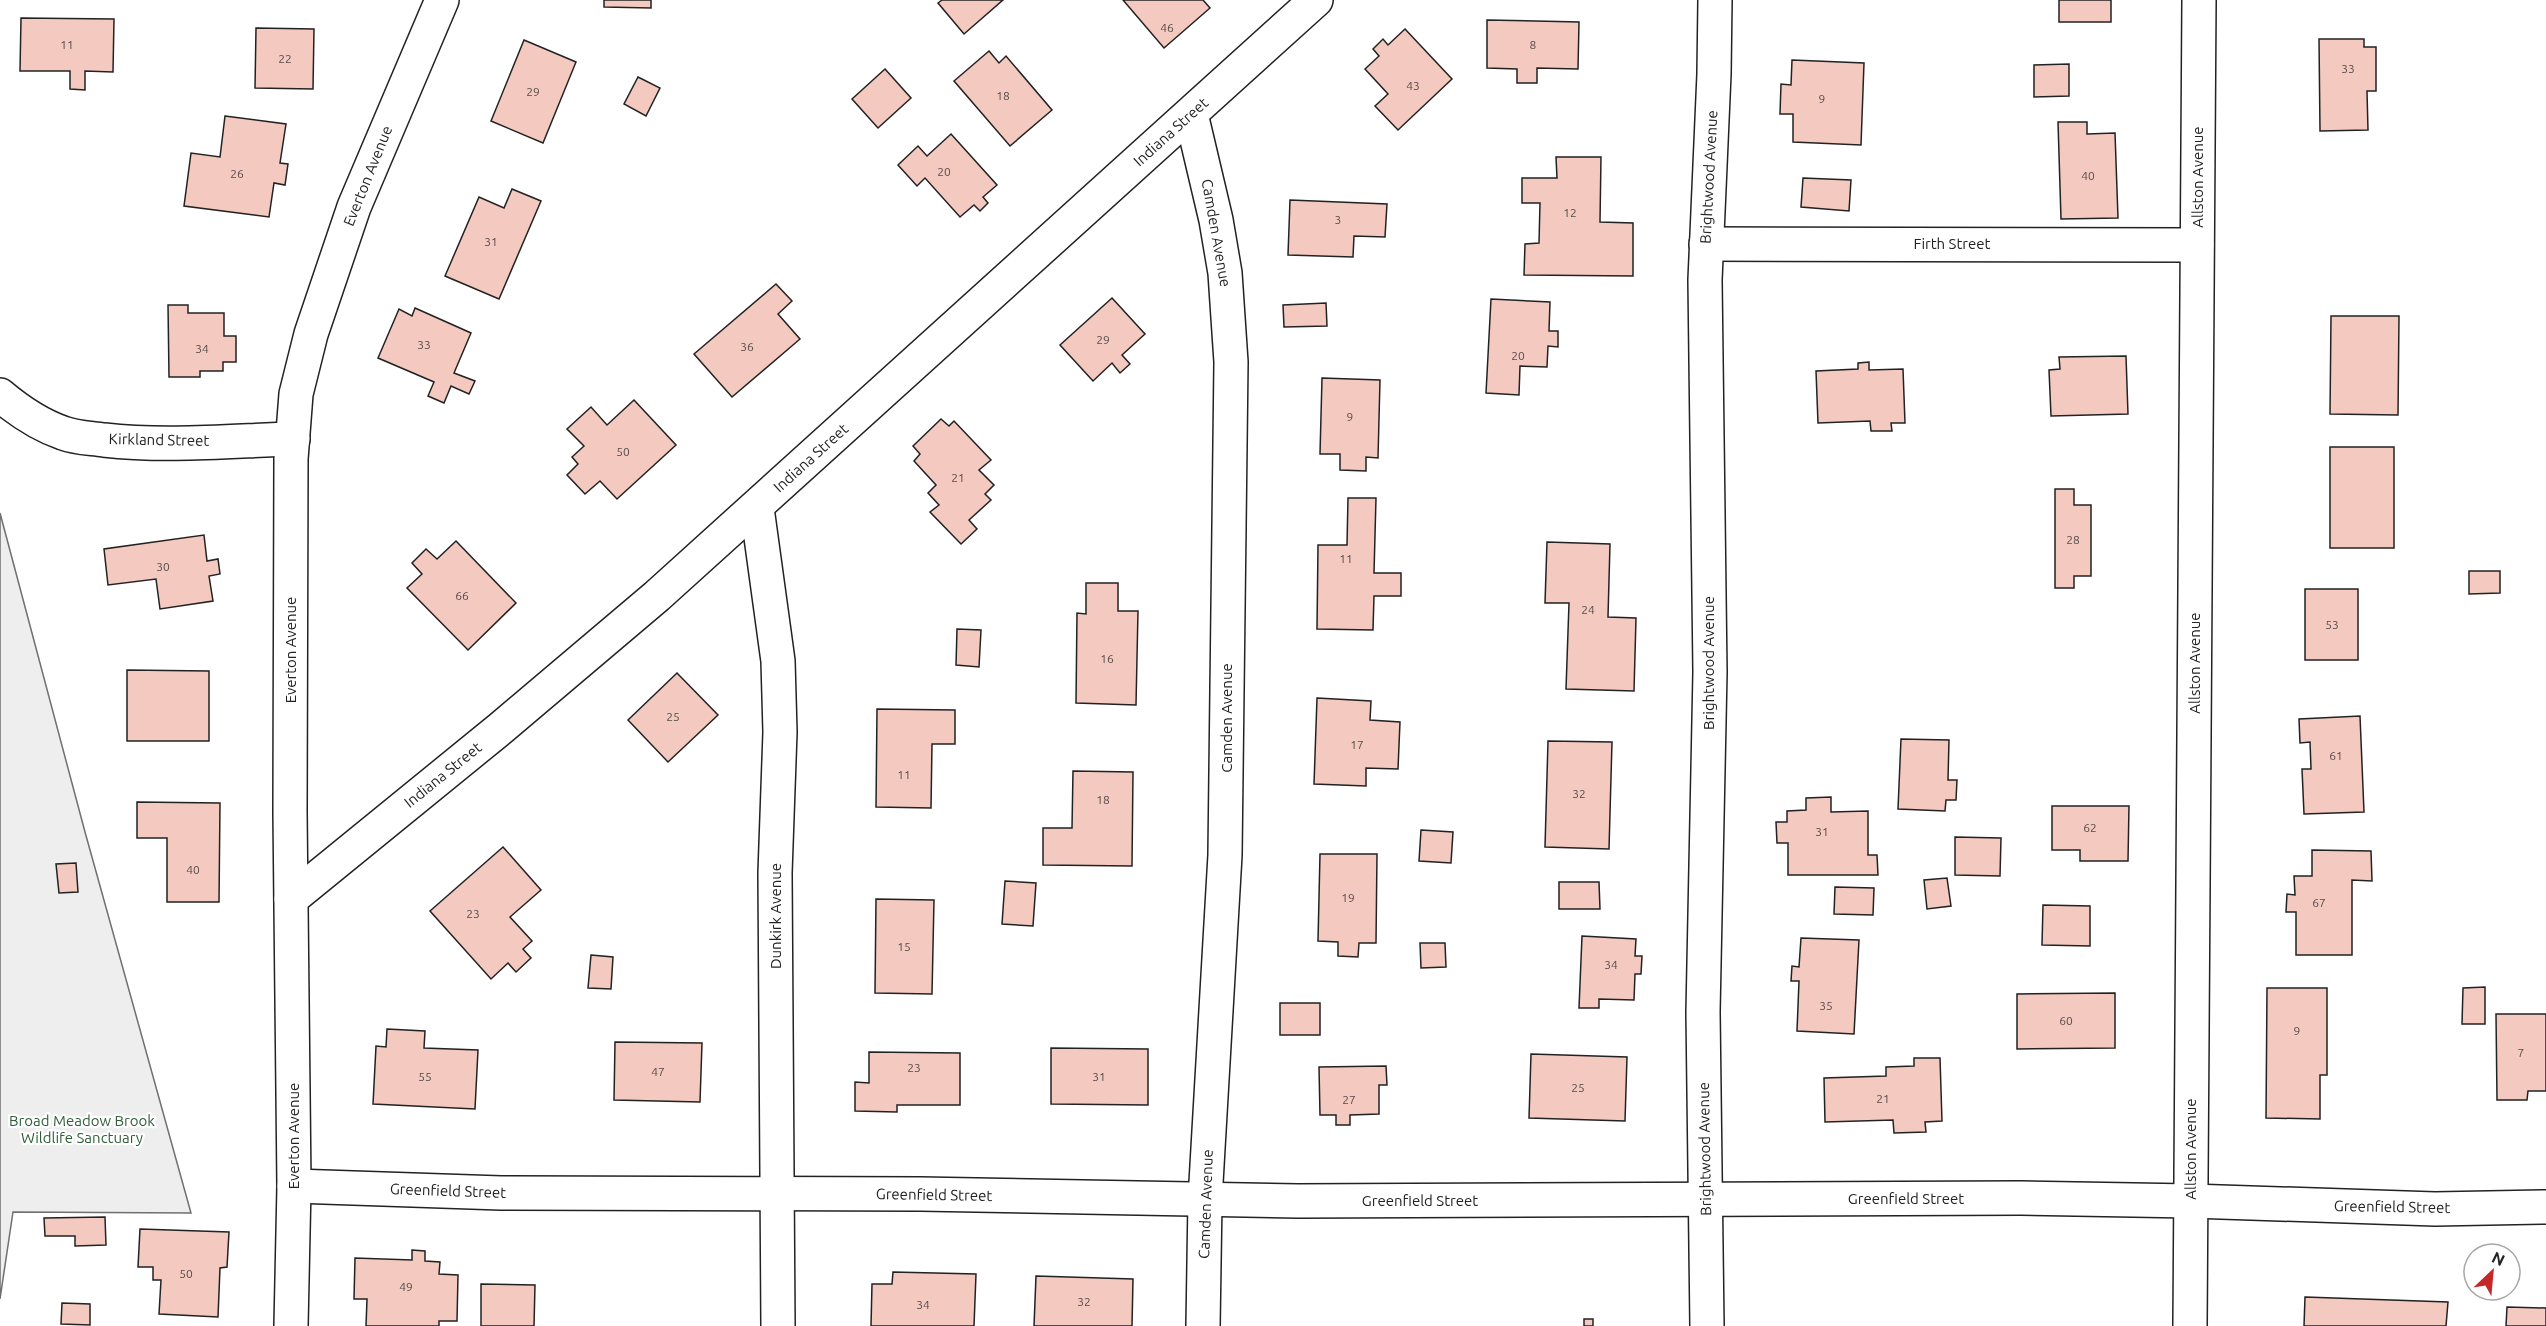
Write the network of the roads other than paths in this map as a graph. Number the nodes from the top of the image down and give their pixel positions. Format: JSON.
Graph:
{"nodes":[{"id":1,"x":442,"y":0,"type":"edge"},
{"id":2,"x":1316,"y":0,"type":"edge"},
{"id":3,"x":1715,"y":0,"type":"edge"},
{"id":4,"x":2199,"y":0,"type":"edge"},
{"id":5,"x":1191,"y":114,"type":"junction"},
{"id":6,"x":1706,"y":244,"type":"junction"},
{"id":7,"x":2197,"y":245,"type":"junction"},
{"id":8,"x":0,"y":395,"type":"edge"},
{"id":9,"x":293,"y":440,"type":"junction"},
{"id":10,"x":757,"y":508,"type":"junction"},
{"id":11,"x":291,"y":899,"type":"junction"},
{"id":12,"x":294,"y":1186,"type":"junction"},
{"id":13,"x":778,"y":1193,"type":"junction"},
{"id":14,"x":1205,"y":1200,"type":"junction"},
{"id":15,"x":1707,"y":1201,"type":"junction"},
{"id":16,"x":2191,"y":1201,"type":"junction"},
{"id":17,"x":2546,"y":1207,"type":"edge"},
{"id":18,"x":291,"y":1326,"type":"edge"},
{"id":19,"x":778,"y":1326,"type":"edge"},
{"id":20,"x":1203,"y":1326,"type":"edge"},
{"id":21,"x":1707,"y":1326,"type":"edge"},
{"id":22,"x":2190,"y":1326,"type":"edge"}],
"edges":[{"from":1,"to":9,"type":"street","name":"Everton Avenue"},
{"from":2,"to":5,"type":"street","name":"Indiana Street"},
{"from":3,"to":6,"type":"street","name":"Brightwood Avenue"},
{"from":4,"to":7,"type":"street","name":"Allston Avenue"},
{"from":5,"to":10,"type":"street","name":"Indiana Street"},
{"from":5,"to":14,"type":"street","name":"Camden Avenue"},
{"from":6,"to":7,"type":"street","name":"Firth Street"},
{"from":6,"to":15,"type":"street","name":"Brightwood Avenue"},
{"from":7,"to":16,"type":"street","name":"Allston Avenue"},
{"from":8,"to":9,"type":"street","name":"Kirkland Street"},
{"from":9,"to":11,"type":"street","name":"Everton Avenue"},
{"from":10,"to":11,"type":"street","name":"Indiana Street"},
{"from":10,"to":13,"type":"street","name":"Dunkirk Avenue"},
{"from":11,"to":12,"type":"street","name":"Everton Avenue"},
{"from":12,"to":13,"type":"street","name":"Greenfield Street"},
{"from":12,"to":18,"type":"street","name":"Everton Avenue"},
{"from":13,"to":14,"type":"street","name":"Greenfield Street"},
{"from":13,"to":19,"type":"street","name":"Dunkirk Avenue"},
{"from":14,"to":15,"type":"street","name":"Greenfield Street"},
{"from":14,"to":20,"type":"street","name":"Camden Avenue"},
{"from":15,"to":16,"type":"street","name":"Greenfield Street"},
{"from":15,"to":21,"type":"street","name":"Brightwood Avenue"},
{"from":16,"to":17,"type":"street","name":"Greenfield Street"},
{"from":16,"to":22,"type":"street","name":"Allston Avenue"}]}
